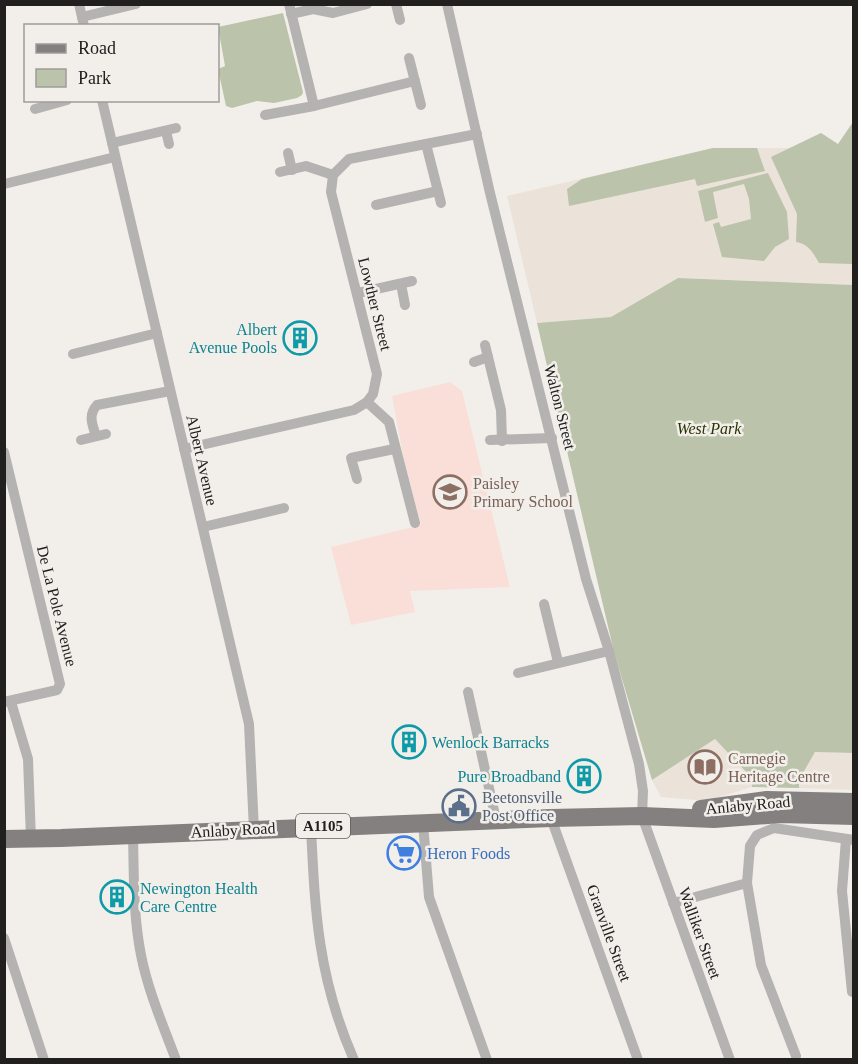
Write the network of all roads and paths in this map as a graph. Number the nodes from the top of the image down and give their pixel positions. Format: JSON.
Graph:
{"nodes":[{"id":1,"x":79,"y":4,"type":"edge"},
{"id":2,"x":136,"y":4,"type":"edge"},
{"id":3,"x":368,"y":4,"type":"edge"},
{"id":4,"x":396,"y":4,"type":"edge"},
{"id":5,"x":447,"y":4,"type":"edge"},
{"id":6,"x":290,"y":9,"type":"edge"},
{"id":7,"x":400,"y":20,"type":"dead end"},
{"id":8,"x":83,"y":21,"type":"edge"},
{"id":9,"x":409,"y":58,"type":"dead end"},
{"id":10,"x":415,"y":81,"type":"junction"},
{"id":11,"x":60,"y":102,"type":"edge"},
{"id":12,"x":102,"y":102,"type":"edge"},
{"id":13,"x":421,"y":105,"type":"dead end"},
{"id":14,"x":314,"y":106,"type":"junction"},
{"id":15,"x":35,"y":109,"type":"dead end"},
{"id":16,"x":265,"y":115,"type":"dead end"},
{"id":17,"x":477,"y":134,"type":"junction"},
{"id":18,"x":112,"y":143,"type":"junction"},
{"id":19,"x":169,"y":144,"type":"dead end"},
{"id":20,"x":426,"y":144,"type":"junction"},
{"id":21,"x":288,"y":153,"type":"dead end"},
{"id":22,"x":115,"y":158,"type":"junction"},
{"id":23,"x":292,"y":170,"type":"junction"},
{"id":24,"x":280,"y":172,"type":"dead end"},
{"id":25,"x":333,"y":176,"type":"junction"},
{"id":26,"x":4,"y":184,"type":"edge"},
{"id":27,"x":438,"y":191,"type":"junction"},
{"id":28,"x":441,"y":203,"type":"dead end"},
{"id":29,"x":376,"y":206,"type":"dead end"},
{"id":30,"x":412,"y":281,"type":"dead end"},
{"id":31,"x":401,"y":285,"type":"junction"},
{"id":32,"x":358,"y":293,"type":"junction"},
{"id":33,"x":405,"y":305,"type":"dead end"},
{"id":34,"x":157,"y":333,"type":"junction"},
{"id":35,"x":485,"y":345,"type":"dead end"},
{"id":36,"x":73,"y":354,"type":"dead end"},
{"id":37,"x":488,"y":357,"type":"junction"},
{"id":38,"x":474,"y":362,"type":"dead end"},
{"id":39,"x":170,"y":391,"type":"junction"},
{"id":40,"x":367,"y":402,"type":"junction"},
{"id":41,"x":552,"y":438,"type":"junction"},
{"id":42,"x":81,"y":440,"type":"dead end"},
{"id":43,"x":490,"y":440,"type":"dead end"},
{"id":44,"x":502,"y":441,"type":"junction"},
{"id":45,"x":184,"y":449,"type":"junction"},
{"id":46,"x":394,"y":449,"type":"junction"},
{"id":47,"x":4,"y":452,"type":"edge"},
{"id":48,"x":357,"y":479,"type":"dead end"},
{"id":49,"x":284,"y":508,"type":"dead end"},
{"id":50,"x":415,"y":523,"type":"dead end"},
{"id":51,"x":203,"y":527,"type":"junction"},
{"id":52,"x":544,"y":604,"type":"dead end"},
{"id":53,"x":609,"y":651,"type":"junction"},
{"id":54,"x":558,"y":662,"type":"junction"},
{"id":55,"x":518,"y":673,"type":"dead end"},
{"id":56,"x":468,"y":692,"type":"dead end"},
{"id":57,"x":8,"y":702,"type":"edge"},
{"id":58,"x":854,"y":802,"type":"edge"},
{"id":59,"x":642,"y":816,"type":"junction"},
{"id":60,"x":854,"y":816,"type":"edge"},
{"id":61,"x":551,"y":818,"type":"junction"},
{"id":62,"x":496,"y":820,"type":"junction"},
{"id":63,"x":423,"y":823,"type":"junction"},
{"id":64,"x":311,"y":826,"type":"junction"},
{"id":65,"x":254,"y":830,"type":"junction"},
{"id":66,"x":133,"y":835,"type":"junction"},
{"id":67,"x":4,"y":839,"type":"edge"},
{"id":68,"x":31,"y":839,"type":"junction"},
{"id":69,"x":850,"y":840,"type":"edge"},
{"id":70,"x":747,"y":883,"type":"junction"},
{"id":71,"x":673,"y":903,"type":"junction"},
{"id":72,"x":4,"y":938,"type":"edge"},
{"id":73,"x":852,"y":992,"type":"dead end"},
{"id":74,"x":796,"y":1056,"type":"dead end"},
{"id":75,"x":44,"y":1059,"type":"edge"},
{"id":76,"x":176,"y":1059,"type":"edge"},
{"id":77,"x":354,"y":1059,"type":"edge"},
{"id":78,"x":487,"y":1059,"type":"edge"},
{"id":79,"x":638,"y":1059,"type":"edge"},
{"id":80,"x":730,"y":1059,"type":"edge"}],
"edges":[{"from":1,"to":8,"type":"street"},
{"from":2,"to":8,"type":"street"},
{"from":3,"to":6,"type":"street"},
{"from":4,"to":7,"type":"street"},
{"from":5,"to":17,"type":"street","name":"Walton Street"},
{"from":6,"to":14,"type":"street"},
{"from":9,"to":10,"type":"street"},
{"from":10,"to":13,"type":"street"},
{"from":10,"to":14,"type":"street"},
{"from":11,"to":15,"type":"street"},
{"from":12,"to":18,"type":"street","name":"Albert Avenue"},
{"from":14,"to":16,"type":"street"},
{"from":17,"to":20,"type":"street"},
{"from":17,"to":41,"type":"street","name":"Walton Street"},
{"from":18,"to":19,"type":"street"},
{"from":18,"to":22,"type":"street","name":"Albert Avenue"},
{"from":20,"to":25,"type":"street"},
{"from":20,"to":27,"type":"street"},
{"from":21,"to":23,"type":"street"},
{"from":22,"to":26,"type":"street"},
{"from":22,"to":34,"type":"street","name":"Albert Avenue"},
{"from":23,"to":24,"type":"street"},
{"from":23,"to":25,"type":"street"},
{"from":25,"to":32,"type":"street","name":"Lowther Street"},
{"from":27,"to":28,"type":"street"},
{"from":27,"to":29,"type":"street"},
{"from":30,"to":31,"type":"street"},
{"from":31,"to":32,"type":"street"},
{"from":31,"to":33,"type":"street"},
{"from":32,"to":40,"type":"street","name":"Lowther Street"},
{"from":34,"to":36,"type":"street"},
{"from":34,"to":39,"type":"street","name":"Albert Avenue"},
{"from":35,"to":37,"type":"street"},
{"from":37,"to":38,"type":"street"},
{"from":37,"to":44,"type":"street"},
{"from":39,"to":42,"type":"street"},
{"from":39,"to":45,"type":"street","name":"Albert Avenue"},
{"from":40,"to":45,"type":"street"},
{"from":40,"to":46,"type":"street"},
{"from":41,"to":44,"type":"street"},
{"from":41,"to":53,"type":"street","name":"Walton Street"},
{"from":43,"to":44,"type":"street"},
{"from":45,"to":51,"type":"street","name":"Albert Avenue"},
{"from":46,"to":48,"type":"street"},
{"from":46,"to":50,"type":"street"},
{"from":47,"to":57,"type":"street","name":"De La Pole Avenue"},
{"from":49,"to":51,"type":"street"},
{"from":51,"to":65,"type":"street","name":"Albert Avenue"},
{"from":52,"to":54,"type":"street"},
{"from":53,"to":54,"type":"street"},
{"from":53,"to":59,"type":"street","name":"Walton Street"},
{"from":54,"to":55,"type":"street"},
{"from":56,"to":62,"type":"street"},
{"from":57,"to":68,"type":"street","name":"De La Pole Avenue"},
{"from":58,"to":59,"type":"main road","name":"Anlaby Road","number":"A1105"},
{"from":59,"to":60,"type":"main road","name":"Anlaby Road","number":"A1105"},
{"from":59,"to":61,"type":"main road","name":"Anlaby Road","number":"A1105"},
{"from":59,"to":71,"type":"street","name":"Walliker Street"},
{"from":61,"to":62,"type":"main road","name":"Anlaby Road","number":"A1105"},
{"from":61,"to":79,"type":"street","name":"Granville Street"},
{"from":62,"to":63,"type":"main road","name":"Anlaby Road","number":"A1105"},
{"from":63,"to":64,"type":"main road","name":"Anlaby Road","number":"A1105"},
{"from":63,"to":78,"type":"street"},
{"from":64,"to":65,"type":"main road","name":"Anlaby Road","number":"A1105"},
{"from":64,"to":77,"type":"street"},
{"from":65,"to":66,"type":"main road","name":"Anlaby Road","number":"A1105"},
{"from":66,"to":68,"type":"main road","name":"Anlaby Road","number":"A1105"},
{"from":66,"to":76,"type":"street"},
{"from":67,"to":68,"type":"main road","name":"Anlaby Road","number":"A1105"},
{"from":69,"to":70,"type":"street","name":"Anlaby Road"},
{"from":69,"to":73,"type":"street"},
{"from":70,"to":71,"type":"street"},
{"from":70,"to":74,"type":"street"},
{"from":71,"to":80,"type":"street","name":"Walliker Street"},
{"from":72,"to":75,"type":"street"}]}
